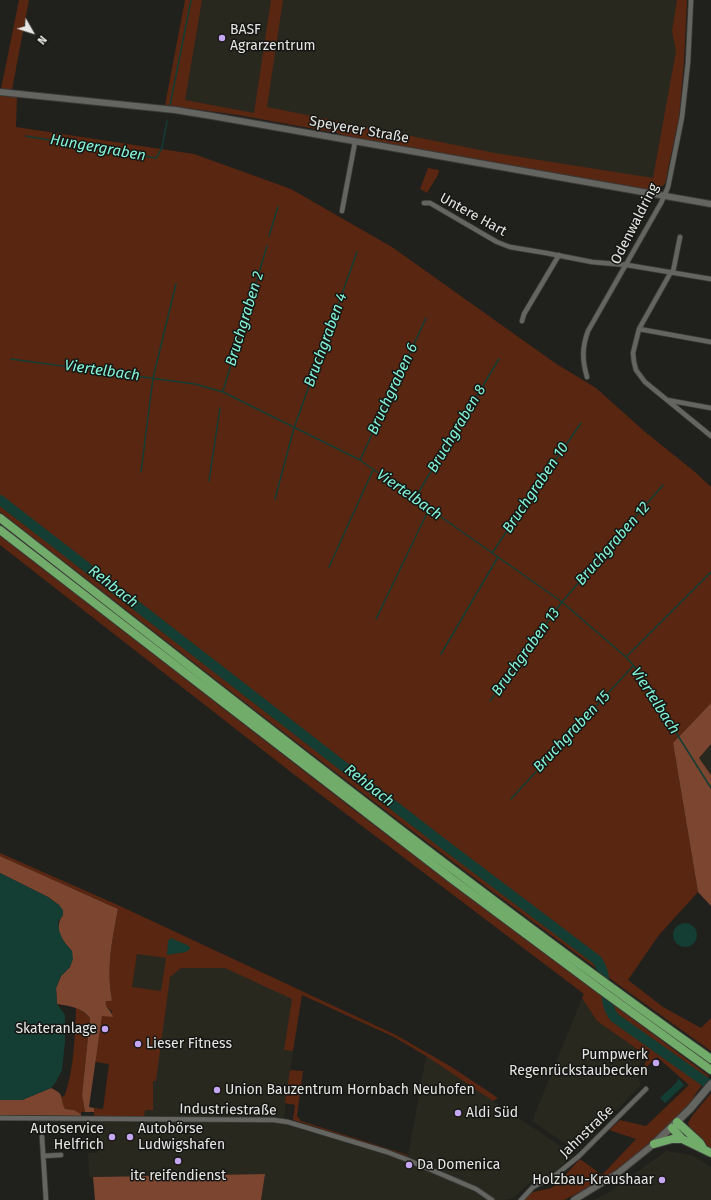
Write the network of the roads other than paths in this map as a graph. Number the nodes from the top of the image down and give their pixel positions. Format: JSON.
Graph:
{"nodes":[{"id":1,"x":691,"y":0,"type":"edge"},
{"id":2,"x":0,"y":92,"type":"edge"},
{"id":3,"x":355,"y":142,"type":"junction"},
{"id":4,"x":664,"y":196,"type":"junction"},
{"id":5,"x":424,"y":203,"type":"dead end"},
{"id":6,"x":711,"y":204,"type":"edge"},
{"id":7,"x":342,"y":211,"type":"dead end"},
{"id":8,"x":680,"y":237,"type":"dead end"},
{"id":9,"x":559,"y":255,"type":"junction"},
{"id":10,"x":627,"y":265,"type":"junction"},
{"id":11,"x":672,"y":272,"type":"junction"},
{"id":12,"x":711,"y":279,"type":"edge"},
{"id":13,"x":522,"y":321,"type":"dead end"},
{"id":14,"x":639,"y":329,"type":"junction"},
{"id":15,"x":711,"y":342,"type":"edge"},
{"id":16,"x":587,"y":377,"type":"dead end"},
{"id":17,"x":667,"y":400,"type":"junction"},
{"id":18,"x":711,"y":408,"type":"edge"},
{"id":19,"x":711,"y":436,"type":"edge"},
{"id":20,"x":0,"y":518,"type":"edge"},
{"id":21,"x":0,"y":530,"type":"edge"},
{"id":22,"x":711,"y":1059,"type":"edge"},
{"id":23,"x":711,"y":1070,"type":"edge"},
{"id":24,"x":711,"y":1084,"type":"edge"},
{"id":25,"x":646,"y":1089,"type":"dead end"},
{"id":26,"x":0,"y":1118,"type":"edge"},
{"id":27,"x":675,"y":1125,"type":"junction"},
{"id":28,"x":42,"y":1137,"type":"dead end"},
{"id":29,"x":682,"y":1139,"type":"junction"},
{"id":30,"x":654,"y":1144,"type":"junction"},
{"id":31,"x":703,"y":1148,"type":"junction"},
{"id":32,"x":711,"y":1153,"type":"edge"},
{"id":33,"x":61,"y":1155,"type":"dead end"},
{"id":34,"x":43,"y":1156,"type":"junction"},
{"id":35,"x":46,"y":1200,"type":"edge"},
{"id":36,"x":490,"y":1200,"type":"edge"},
{"id":37,"x":521,"y":1200,"type":"edge"},
{"id":38,"x":574,"y":1200,"type":"edge"}],
"edges":[{"from":1,"to":4,"type":"street","name":"Odenwaldring"},
{"from":2,"to":3,"type":"street","name":"Speyerer Straße"},
{"from":3,"to":4,"type":"street","name":"Speyerer Straße"},
{"from":3,"to":7,"type":"street"},
{"from":4,"to":6,"type":"street","name":"Speyerer Straße"},
{"from":4,"to":10,"type":"street","name":"Odenwaldring"},
{"from":5,"to":9,"type":"street","name":"Untere Hart"},
{"from":8,"to":11,"type":"street"},
{"from":9,"to":10,"type":"street","name":"Untere Hart"},
{"from":9,"to":13,"type":"street"},
{"from":10,"to":11,"type":"street","name":"Untere Hart"},
{"from":10,"to":16,"type":"street","name":"Odenwaldring"},
{"from":11,"to":12,"type":"street","name":"Untere Hart"},
{"from":11,"to":14,"type":"street"},
{"from":14,"to":15,"type":"street"},
{"from":14,"to":17,"type":"street"},
{"from":17,"to":18,"type":"street"},
{"from":17,"to":19,"type":"street"},
{"from":20,"to":22,"type":"highway"},
{"from":21,"to":23,"type":"highway"},
{"from":24,"to":27,"type":"main road"},
{"from":25,"to":37,"type":"street","name":"Jahnstraße"},
{"from":26,"to":36,"type":"street","name":"Industriestraße"},
{"from":27,"to":29,"type":"highway"},
{"from":27,"to":30,"type":"main road"},
{"from":27,"to":31,"type":"highway"},
{"from":28,"to":34,"type":"street"},
{"from":29,"to":30,"type":"highway"},
{"from":29,"to":31,"type":"highway"},
{"from":30,"to":38,"type":"street"},
{"from":31,"to":32,"type":"highway"},
{"from":33,"to":34,"type":"street"},
{"from":34,"to":35,"type":"street"}]}
